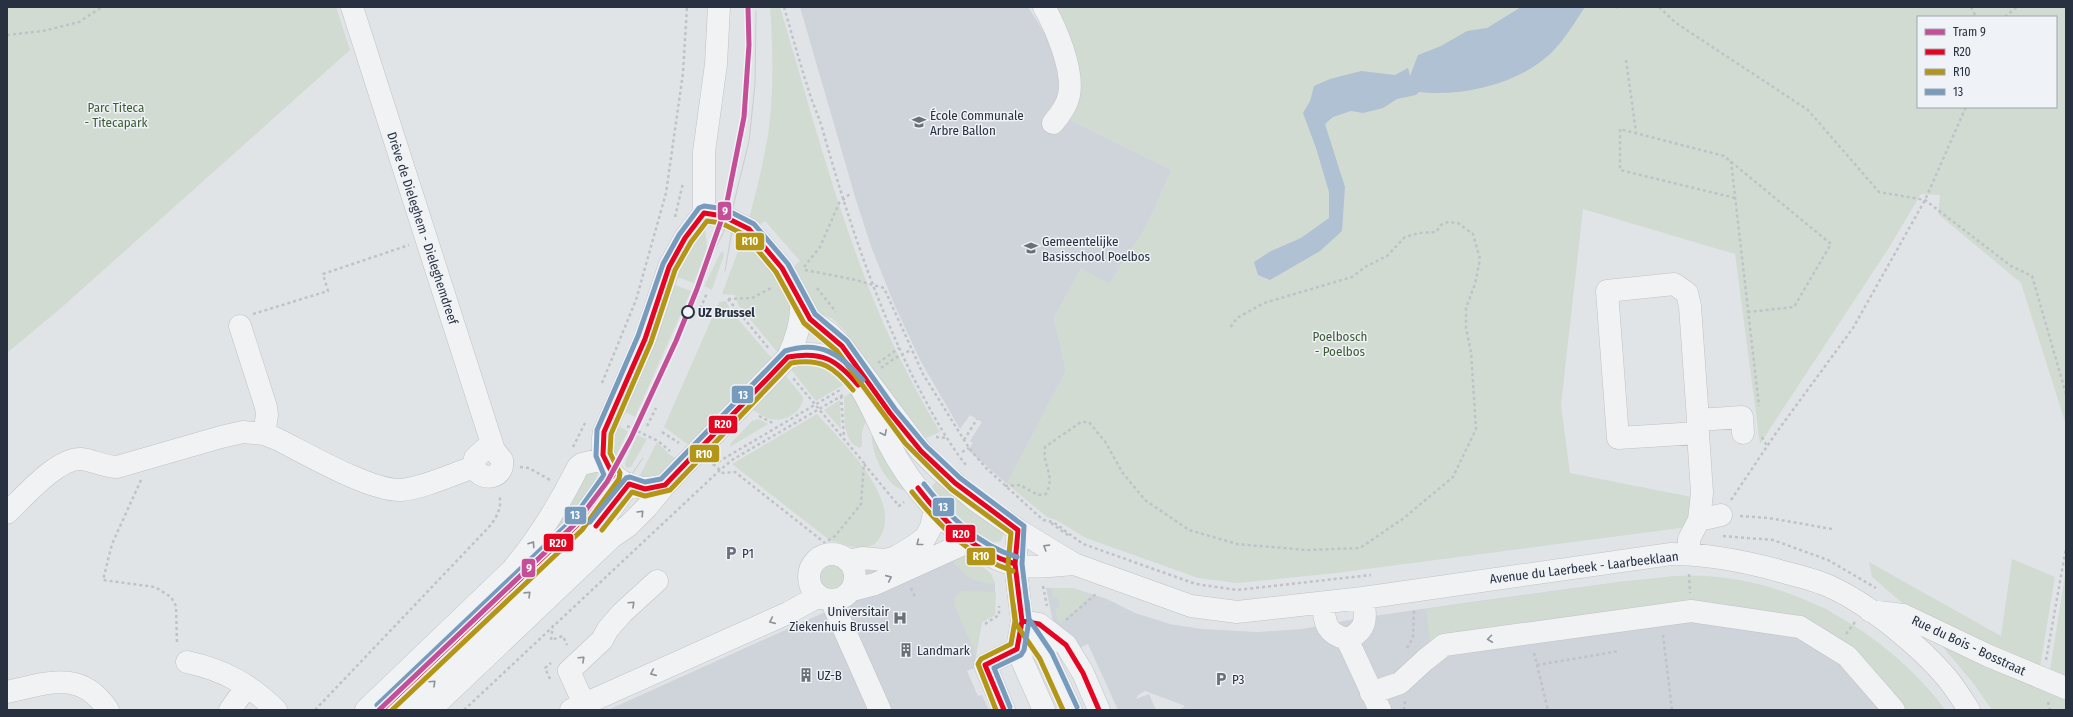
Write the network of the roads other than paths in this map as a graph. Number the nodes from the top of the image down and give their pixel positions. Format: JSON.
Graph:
{"nodes":[{"id":1,"x":352,"y":7,"type":"edge"},
{"id":2,"x":719,"y":7,"type":"edge"},
{"id":3,"x":1044,"y":7,"type":"edge"},
{"id":4,"x":1053,"y":124,"type":"dead end"},
{"id":5,"x":704,"y":213,"type":"junction"},
{"id":6,"x":801,"y":303,"type":"junction"},
{"id":7,"x":240,"y":326,"type":"road end"},
{"id":8,"x":785,"y":361,"type":"junction"},
{"id":9,"x":862,"y":377,"type":"junction"},
{"id":10,"x":1698,"y":427,"type":"junction"},
{"id":11,"x":1752,"y":432,"type":"road end"},
{"id":12,"x":264,"y":434,"type":"junction"},
{"id":13,"x":617,"y":479,"type":"junction"},
{"id":14,"x":665,"y":485,"type":"junction"},
{"id":15,"x":935,"y":509,"type":"junction"},
{"id":16,"x":7,"y":513,"type":"edge"},
{"id":17,"x":1721,"y":514,"type":"road end"},
{"id":18,"x":1018,"y":530,"type":"junction"},
{"id":19,"x":1693,"y":536,"type":"junction"},
{"id":20,"x":612,"y":537,"type":"junction"},
{"id":21,"x":970,"y":541,"type":"junction"},
{"id":22,"x":848,"y":560,"type":"junction"},
{"id":23,"x":1015,"y":564,"type":"junction"},
{"id":24,"x":1074,"y":564,"type":"junction"},
{"id":25,"x":657,"y":581,"type":"dead end"},
{"id":26,"x":852,"y":590,"type":"junction"},
{"id":27,"x":825,"y":598,"type":"junction"},
{"id":28,"x":1363,"y":598,"type":"junction"},
{"id":29,"x":1323,"y":603,"type":"junction"},
{"id":30,"x":1876,"y":611,"type":"junction"},
{"id":31,"x":1022,"y":621,"type":"junction"},
{"id":32,"x":1347,"y":639,"type":"junction"},
{"id":33,"x":1021,"y":658,"type":"junction"},
{"id":34,"x":187,"y":662,"type":"road end"},
{"id":35,"x":247,"y":686,"type":"junction"},
{"id":36,"x":2066,"y":688,"type":"edge"},
{"id":37,"x":7,"y":692,"type":"edge"},
{"id":38,"x":1376,"y":701,"type":"edge"},
{"id":39,"x":577,"y":707,"type":"edge"},
{"id":40,"x":1885,"y":707,"type":"edge"},
{"id":41,"x":108,"y":710,"type":"edge"},
{"id":42,"x":230,"y":710,"type":"edge"},
{"id":43,"x":276,"y":710,"type":"edge"},
{"id":44,"x":366,"y":710,"type":"edge"},
{"id":45,"x":382,"y":710,"type":"edge"},
{"id":46,"x":404,"y":710,"type":"edge"},
{"id":47,"x":430,"y":710,"type":"edge"},
{"id":48,"x":880,"y":710,"type":"edge"},
{"id":49,"x":1004,"y":710,"type":"edge"},
{"id":50,"x":1044,"y":710,"type":"edge"},
{"id":51,"x":1071,"y":710,"type":"edge"},
{"id":52,"x":1099,"y":710,"type":"edge"},
{"id":53,"x":1970,"y":710,"type":"edge"}],
"edges":[{"from":1,"to":12,"type":"street","name":"Drève de Dieleghem - Dieleghemdreef"},
{"from":2,"to":5,"type":"street"},
{"from":3,"to":4,"type":"street"},
{"from":5,"to":6,"type":"street","name":"Avenue du Laerbeek - Laarbeeklaan"},
{"from":5,"to":13,"type":"street"},
{"from":6,"to":8,"type":"street"},
{"from":6,"to":9,"type":"street","name":"Avenue du Laerbeek - Laarbeeklaan"},
{"from":7,"to":12,"type":"street"},
{"from":8,"to":9,"type":"street","name":"Avenue du Laerbeek - Laarbeeklaan"},
{"from":8,"to":14,"type":"street"},
{"from":9,"to":15,"type":"street","name":"Avenue du Laerbeek - Laarbeeklaan","one_way":true},
{"from":9,"to":18,"type":"street","name":"Avenue du Laerbeek - Laarbeeklaan"},
{"from":10,"to":10,"type":"street"},
{"from":10,"to":11,"type":"street"},
{"from":10,"to":19,"type":"street"},
{"from":12,"to":16,"type":"street"},
{"from":13,"to":14,"type":"street"},
{"from":13,"to":20,"type":"street"},
{"from":44,"to":13,"type":"street","one_way":true},
{"from":13,"to":45,"type":"street"},
{"from":46,"to":13,"type":"street","one_way":true},
{"from":20,"to":14,"type":"street","one_way":true},
{"from":15,"to":21,"type":"street","name":"Avenue du Laerbeek - Laarbeeklaan"},
{"from":15,"to":22,"type":"street","one_way":true},
{"from":17,"to":19,"type":"street"},
{"from":18,"to":23,"type":"street"},
{"from":24,"to":18,"type":"street","name":"Avenue du Laerbeek - Laarbeeklaan","one_way":true},
{"from":19,"to":28,"type":"street","name":"Avenue du Laerbeek - Laarbeeklaan"},
{"from":19,"to":30,"type":"street","name":"Avenue du Laerbeek - Laarbeeklaan"},
{"from":20,"to":47,"type":"street"},
{"from":21,"to":23,"type":"street","name":"Avenue du Laerbeek - Laarbeeklaan"},
{"from":26,"to":21,"type":"street","one_way":true},
{"from":22,"to":26,"type":"street"},
{"from":22,"to":27,"type":"street"},
{"from":23,"to":24,"type":"street","name":"Avenue du Laerbeek - Laarbeeklaan"},
{"from":23,"to":31,"type":"street"},
{"from":24,"to":29,"type":"street","name":"Avenue du Laerbeek - Laarbeeklaan"},
{"from":39,"to":25,"type":"street","one_way":true},
{"from":26,"to":27,"type":"street"},
{"from":27,"to":39,"type":"street","one_way":true},
{"from":27,"to":48,"type":"street"},
{"from":28,"to":29,"type":"street","name":"Avenue du Laerbeek - Laarbeeklaan"},
{"from":28,"to":32,"type":"street"},
{"from":29,"to":32,"type":"street"},
{"from":30,"to":36,"type":"street","name":"Rue du Bois - Bosstraat"},
{"from":30,"to":53,"type":"street","name":"Avenue du Laerbeek - Laarbeeklaan"},
{"from":31,"to":33,"type":"street"},
{"from":31,"to":51,"type":"street"},
{"from":31,"to":52,"type":"street"},
{"from":32,"to":38,"type":"street"},
{"from":33,"to":49,"type":"street"},
{"from":33,"to":50,"type":"street"},
{"from":34,"to":35,"type":"street"},
{"from":35,"to":42,"type":"street"},
{"from":35,"to":43,"type":"street"},
{"from":37,"to":41,"type":"street"},
{"from":40,"to":38,"type":"street","one_way":true}]}
